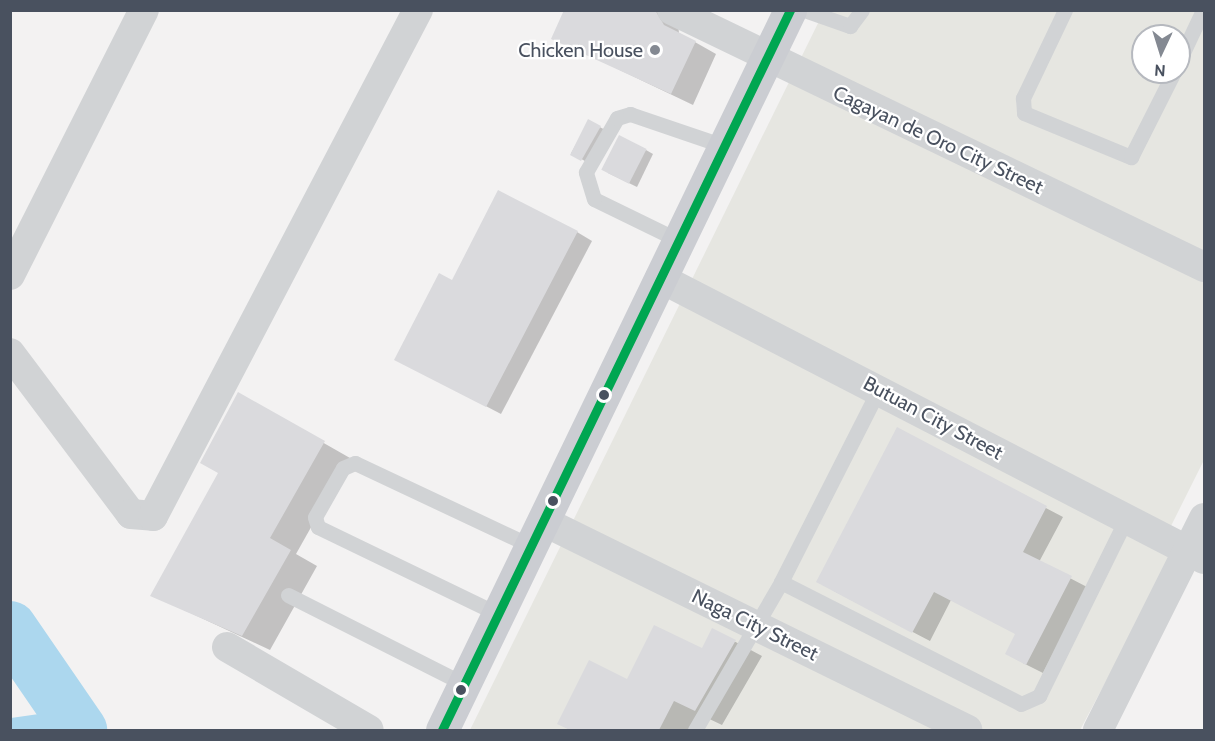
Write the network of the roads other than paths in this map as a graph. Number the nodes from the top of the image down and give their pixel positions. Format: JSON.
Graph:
{"nodes":[{"id":1,"x":144,"y":10,"type":"edge"},
{"id":2,"x":418,"y":10,"type":"edge"},
{"id":3,"x":672,"y":10,"type":"edge"},
{"id":4,"x":790,"y":10,"type":"edge"},
{"id":5,"x":804,"y":10,"type":"edge"},
{"id":6,"x":862,"y":10,"type":"edge"},
{"id":7,"x":1065,"y":10,"type":"edge"},
{"id":8,"x":1197,"y":12,"type":"edge"},
{"id":9,"x":1191,"y":28,"type":"edge"},
{"id":10,"x":767,"y":59,"type":"junction"},
{"id":11,"x":1168,"y":84,"type":"edge"},
{"id":12,"x":724,"y":146,"type":"junction"},
{"id":13,"x":678,"y":240,"type":"junction"},
{"id":14,"x":1204,"y":267,"type":"edge"},
{"id":15,"x":10,"y":275,"type":"edge"},
{"id":16,"x":660,"y":278,"type":"junction"},
{"id":17,"x":10,"y":352,"type":"edge"},
{"id":18,"x":879,"y":389,"type":"junction"},
{"id":19,"x":1204,"y":518,"type":"edge"},
{"id":20,"x":1126,"y":519,"type":"junction"},
{"id":21,"x":537,"y":533,"type":"junction"},
{"id":22,"x":1197,"y":555,"type":"edge"},
{"id":23,"x":781,"y":582,"type":"junction"},
{"id":24,"x":288,"y":595,"type":"dead end"},
{"id":25,"x":498,"y":614,"type":"junction"},
{"id":26,"x":755,"y":625,"type":"junction"},
{"id":27,"x":227,"y":646,"type":"dead end"},
{"id":28,"x":464,"y":684,"type":"junction"},
{"id":29,"x":369,"y":730,"type":"edge"},
{"id":30,"x":442,"y":730,"type":"edge"},
{"id":31,"x":695,"y":730,"type":"edge"},
{"id":32,"x":967,"y":730,"type":"edge"},
{"id":33,"x":1098,"y":730,"type":"edge"}],
"edges":[{"from":1,"to":15,"type":"street"},
{"from":2,"to":17,"type":"street"},
{"from":3,"to":10,"type":"street","name":"Cagayan de Oro City Street"},
{"from":4,"to":10,"type":"main road"},
{"from":5,"to":6,"type":"lane"},
{"from":7,"to":11,"type":"lane"},
{"from":8,"to":9,"type":"lane"},
{"from":10,"to":12,"type":"main road"},
{"from":10,"to":14,"type":"street","name":"Cagayan de Oro City Street"},
{"from":12,"to":13,"type":"main road"},
{"from":12,"to":13,"type":"lane"},
{"from":13,"to":16,"type":"main road"},
{"from":16,"to":18,"type":"street","name":"Butuan City Street"},
{"from":16,"to":21,"type":"main road"},
{"from":18,"to":20,"type":"street","name":"Butuan City Street"},
{"from":18,"to":23,"type":"lane"},
{"from":19,"to":22,"type":"street"},
{"from":20,"to":22,"type":"street","name":"Butuan City Street"},
{"from":20,"to":23,"type":"lane"},
{"from":21,"to":25,"type":"main road"},
{"from":21,"to":25,"type":"lane"},
{"from":21,"to":26,"type":"street","name":"Naga City Street"},
{"from":22,"to":33,"type":"street"},
{"from":23,"to":26,"type":"lane"},
{"from":24,"to":28,"type":"lane"},
{"from":25,"to":28,"type":"main road"},
{"from":26,"to":31,"type":"lane"},
{"from":26,"to":32,"type":"street","name":"Naga City Street"},
{"from":27,"to":29,"type":"street"},
{"from":28,"to":30,"type":"main road"}]}
